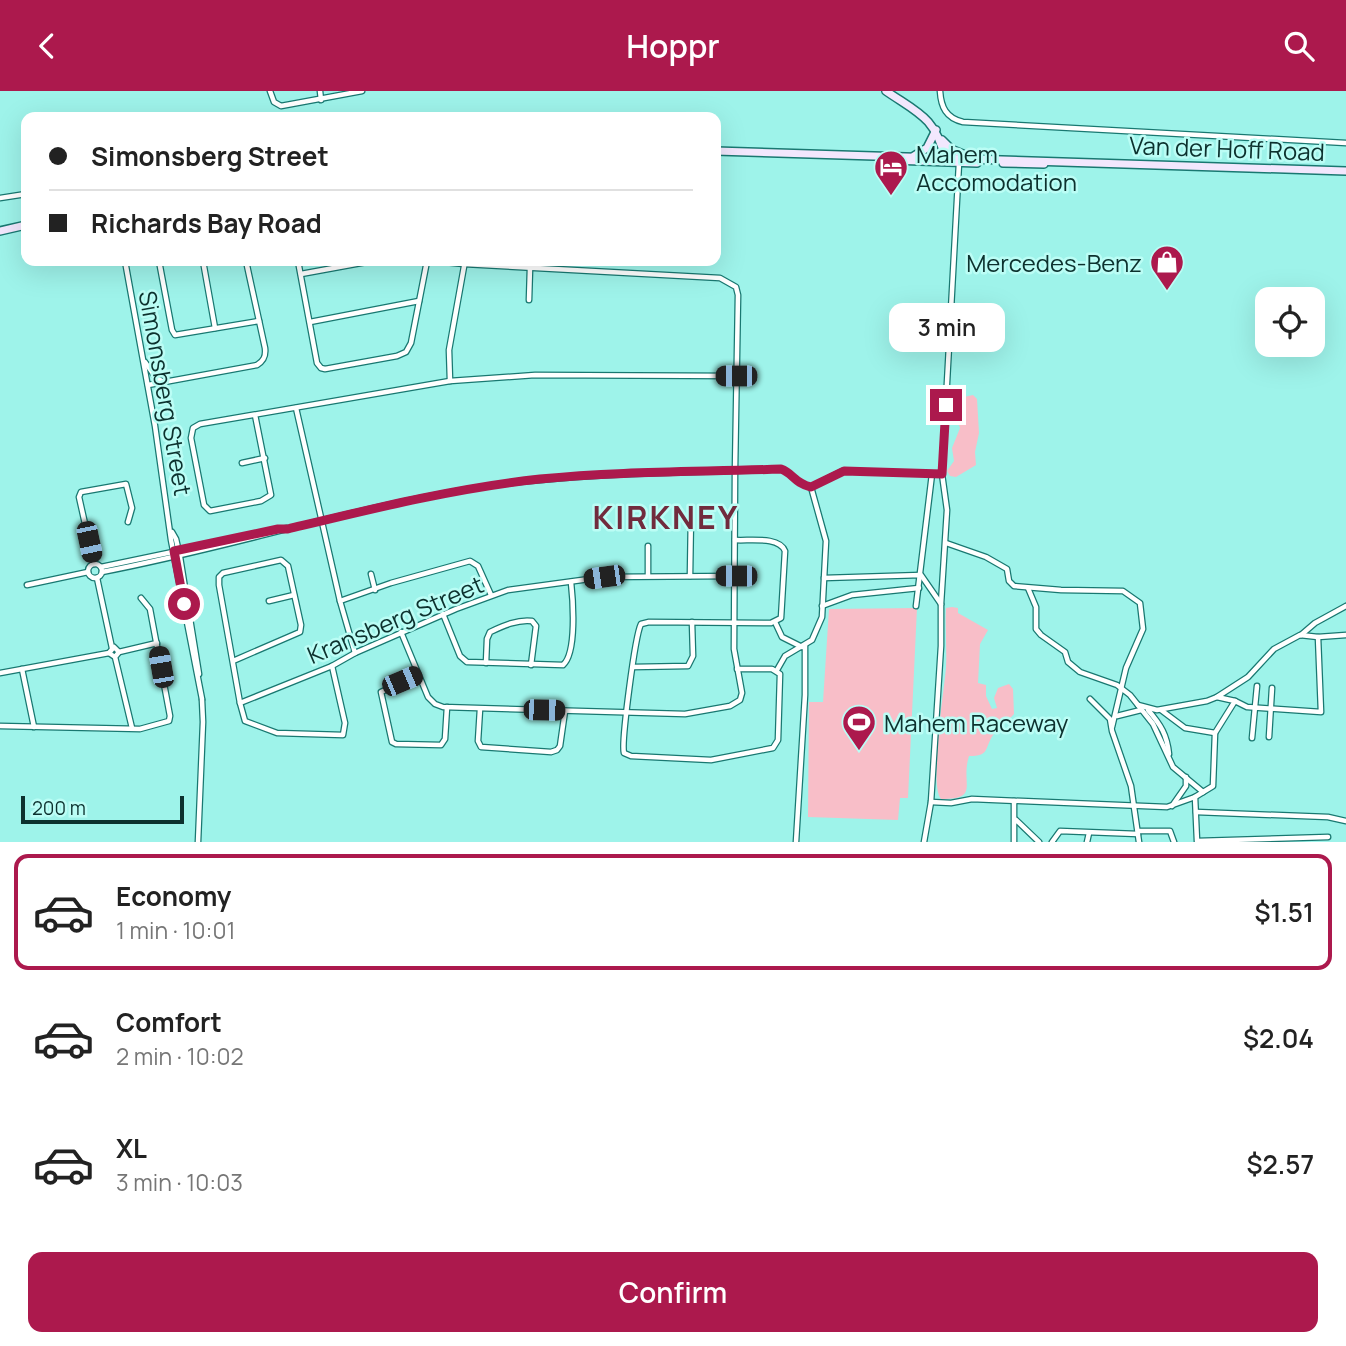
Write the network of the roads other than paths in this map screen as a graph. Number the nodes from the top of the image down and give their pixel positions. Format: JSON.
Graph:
{"nodes":[{"id":1,"x":270,"y":91,"type":"edge"},
{"id":2,"x":320,"y":91,"type":"edge"},
{"id":3,"x":362,"y":91,"type":"edge"},
{"id":4,"x":886,"y":91,"type":"edge"},
{"id":5,"x":940,"y":91,"type":"edge"},
{"id":6,"x":321,"y":100,"type":"junction"},
{"id":7,"x":937,"y":133,"type":"junction"},
{"id":8,"x":1346,"y":142,"type":"edge"},
{"id":9,"x":721,"y":152,"type":"edge"},
{"id":10,"x":721,"y":152,"type":"edge"},
{"id":11,"x":914,"y":156,"type":"junction"},
{"id":12,"x":986,"y":158,"type":"junction"},
{"id":13,"x":945,"y":159,"type":"junction"},
{"id":14,"x":959,"y":162,"type":"junction"},
{"id":15,"x":1106,"y":163,"type":"junction"},
{"id":16,"x":1346,"y":170,"type":"edge"},
{"id":17,"x":21,"y":195,"type":"edge"},
{"id":18,"x":0,"y":198,"type":"edge"},
{"id":19,"x":21,"y":229,"type":"edge"},
{"id":20,"x":0,"y":233,"type":"edge"},
{"id":21,"x":126,"y":266,"type":"edge"},
{"id":22,"x":160,"y":266,"type":"edge"},
{"id":23,"x":204,"y":266,"type":"edge"},
{"id":24,"x":247,"y":266,"type":"edge"},
{"id":25,"x":299,"y":266,"type":"edge"},
{"id":26,"x":345,"y":266,"type":"edge"},
{"id":27,"x":426,"y":266,"type":"edge"},
{"id":28,"x":464,"y":266,"type":"edge"},
{"id":29,"x":504,"y":266,"type":"edge"},
{"id":30,"x":530,"y":268,"type":"junction"},
{"id":31,"x":301,"y":274,"type":"junction"},
{"id":32,"x":529,"y":300,"type":"dead end"},
{"id":33,"x":419,"y":301,"type":"junction"},
{"id":34,"x":260,"y":321,"type":"junction"},
{"id":35,"x":310,"y":322,"type":"junction"},
{"id":36,"x":215,"y":328,"type":"junction"},
{"id":37,"x":142,"y":355,"type":"junction"},
{"id":38,"x":736,"y":376,"type":"junction"},
{"id":39,"x":450,"y":381,"type":"junction"},
{"id":40,"x":164,"y":382,"type":"junction"},
{"id":41,"x":148,"y":385,"type":"junction"},
{"id":42,"x":296,"y":408,"type":"junction"},
{"id":43,"x":255,"y":415,"type":"junction"},
{"id":44,"x":265,"y":458,"type":"junction"},
{"id":45,"x":242,"y":463,"type":"dead end"},
{"id":46,"x":735,"y":471,"type":"junction"},
{"id":47,"x":932,"y":474,"type":"junction"},
{"id":48,"x":942,"y":474,"type":"junction"},
{"id":49,"x":811,"y":487,"type":"junction"},
{"id":50,"x":691,"y":514,"type":"dead end"},
{"id":51,"x":321,"y":521,"type":"junction"},
{"id":52,"x":128,"y":522,"type":"dead end"},
{"id":53,"x":288,"y":529,"type":"junction"},
{"id":54,"x":735,"y":540,"type":"junction"},
{"id":55,"x":946,"y":543,"type":"junction"},
{"id":56,"x":648,"y":546,"type":"dead end"},
{"id":57,"x":176,"y":550,"type":"junction"},
{"id":58,"x":178,"y":557,"type":"junction"},
{"id":59,"x":94,"y":564,"type":"junction"},
{"id":60,"x":101,"y":570,"type":"junction"},
{"id":61,"x":88,"y":572,"type":"junction"},
{"id":62,"x":371,"y":574,"type":"dead end"},
{"id":63,"x":921,"y":575,"type":"junction"},
{"id":64,"x":648,"y":576,"type":"junction"},
{"id":65,"x":690,"y":576,"type":"junction"},
{"id":66,"x":736,"y":576,"type":"junction"},
{"id":67,"x":97,"y":577,"type":"junction"},
{"id":68,"x":824,"y":578,"type":"junction"},
{"id":69,"x":570,"y":582,"type":"junction"},
{"id":70,"x":27,"y":585,"type":"dead end"},
{"id":71,"x":919,"y":588,"type":"junction"},
{"id":72,"x":1028,"y":588,"type":"junction"},
{"id":73,"x":375,"y":590,"type":"junction"},
{"id":74,"x":295,"y":595,"type":"junction"},
{"id":75,"x":491,"y":595,"type":"junction"},
{"id":76,"x":141,"y":598,"type":"dead end"},
{"id":77,"x":269,"y":601,"type":"dead end"},
{"id":78,"x":340,"y":601,"type":"junction"},
{"id":79,"x":941,"y":604,"type":"junction"},
{"id":80,"x":822,"y":606,"type":"junction"},
{"id":81,"x":916,"y":606,"type":"dead end"},
{"id":82,"x":1346,"y":606,"type":"edge"},
{"id":83,"x":443,"y":614,"type":"junction"},
{"id":84,"x":692,"y":622,"type":"junction"},
{"id":85,"x":735,"y":622,"type":"junction"},
{"id":86,"x":775,"y":622,"type":"junction"},
{"id":87,"x":401,"y":632,"type":"junction"},
{"id":88,"x":1300,"y":635,"type":"junction"},
{"id":89,"x":1346,"y":635,"type":"edge"},
{"id":90,"x":1318,"y":637,"type":"junction"},
{"id":91,"x":785,"y":639,"type":"junction"},
{"id":92,"x":157,"y":643,"type":"junction"},
{"id":93,"x":804,"y":646,"type":"junction"},
{"id":94,"x":111,"y":650,"type":"junction"},
{"id":95,"x":119,"y":652,"type":"junction"},
{"id":96,"x":355,"y":653,"type":"junction"},
{"id":97,"x":785,"y":656,"type":"junction"},
{"id":98,"x":115,"y":657,"type":"junction"},
{"id":99,"x":233,"y":661,"type":"junction"},
{"id":100,"x":486,"y":663,"type":"junction"},
{"id":101,"x":531,"y":665,"type":"junction"},
{"id":102,"x":332,"y":666,"type":"junction"},
{"id":103,"x":633,"y":667,"type":"junction"},
{"id":104,"x":22,"y":669,"type":"junction"},
{"id":105,"x":737,"y":669,"type":"junction"},
{"id":106,"x":776,"y":671,"type":"junction"},
{"id":107,"x":0,"y":673,"type":"edge"},
{"id":108,"x":418,"y":674,"type":"junction"},
{"id":109,"x":1257,"y":686,"type":"dead end"},
{"id":110,"x":1122,"y":688,"type":"junction"},
{"id":111,"x":1272,"y":688,"type":"dead end"},
{"id":112,"x":1217,"y":697,"type":"junction"},
{"id":113,"x":1090,"y":699,"type":"dead end"},
{"id":114,"x":1235,"y":701,"type":"junction"},
{"id":115,"x":240,"y":703,"type":"junction"},
{"id":116,"x":447,"y":708,"type":"junction"},
{"id":117,"x":1254,"y":708,"type":"junction"},
{"id":118,"x":480,"y":709,"type":"junction"},
{"id":119,"x":1160,"y":709,"type":"junction"},
{"id":120,"x":1271,"y":709,"type":"junction"},
{"id":121,"x":1145,"y":710,"type":"junction"},
{"id":122,"x":565,"y":711,"type":"junction"},
{"id":123,"x":626,"y":713,"type":"junction"},
{"id":124,"x":1116,"y":716,"type":"junction"},
{"id":125,"x":0,"y":726,"type":"edge"},
{"id":126,"x":34,"y":727,"type":"junction"},
{"id":127,"x":1112,"y":727,"type":"junction"},
{"id":128,"x":132,"y":728,"type":"junction"},
{"id":129,"x":1215,"y":733,"type":"junction"},
{"id":130,"x":1269,"y":737,"type":"dead end"},
{"id":131,"x":1252,"y":738,"type":"dead end"},
{"id":132,"x":1186,"y":777,"type":"junction"},
{"id":133,"x":1203,"y":792,"type":"junction"},
{"id":134,"x":1195,"y":797,"type":"junction"},
{"id":135,"x":1014,"y":801,"type":"junction"},
{"id":136,"x":931,"y":802,"type":"junction"},
{"id":137,"x":1133,"y":807,"type":"junction"},
{"id":138,"x":1171,"y":807,"type":"junction"},
{"id":139,"x":1196,"y":812,"type":"junction"},
{"id":140,"x":1016,"y":820,"type":"junction"},
{"id":141,"x":1346,"y":821,"type":"edge"},
{"id":142,"x":1138,"y":832,"type":"junction"},
{"id":143,"x":1089,"y":833,"type":"junction"},
{"id":144,"x":1328,"y":837,"type":"dead end"},
{"id":145,"x":1297,"y":840,"type":"edge"},
{"id":146,"x":1244,"y":841,"type":"edge"},
{"id":147,"x":198,"y":842,"type":"edge"},
{"id":148,"x":796,"y":842,"type":"edge"},
{"id":149,"x":924,"y":842,"type":"edge"},
{"id":150,"x":1014,"y":842,"type":"edge"},
{"id":151,"x":1039,"y":842,"type":"edge"},
{"id":152,"x":1052,"y":842,"type":"edge"},
{"id":153,"x":1087,"y":842,"type":"edge"},
{"id":154,"x":1139,"y":842,"type":"edge"},
{"id":155,"x":1174,"y":842,"type":"edge"}],
"edges":[{"from":1,"to":6,"type":"street"},
{"from":2,"to":6,"type":"street"},
{"from":3,"to":6,"type":"street"},
{"from":4,"to":7,"type":"main road"},
{"from":5,"to":8,"type":"street"},
{"from":7,"to":11,"type":"main road"},
{"from":7,"to":12,"type":"main road"},
{"from":7,"to":13,"type":"main road"},
{"from":9,"to":11,"type":"main road","name":"Van der Hoff Road"},
{"from":10,"to":13,"type":"main road","name":"Van der Hoff Road"},
{"from":11,"to":13,"type":"main road","name":"Van der Hoff Road"},
{"from":12,"to":13,"type":"main road","name":"Van der Hoff Road"},
{"from":12,"to":15,"type":"main road","name":"Van der Hoff Road"},
{"from":13,"to":14,"type":"main road","name":"Van der Hoff Road"},
{"from":14,"to":15,"type":"main road","name":"Van der Hoff Road"},
{"from":14,"to":48,"type":"street"},
{"from":15,"to":16,"type":"main road","name":"Van der Hoff Road"},
{"from":17,"to":18,"type":"street"},
{"from":19,"to":20,"type":"main road"},
{"from":21,"to":37,"type":"street","name":"Simonsberg Street"},
{"from":22,"to":36,"type":"street"},
{"from":23,"to":36,"type":"street"},
{"from":24,"to":34,"type":"street"},
{"from":25,"to":31,"type":"street"},
{"from":26,"to":31,"type":"street"},
{"from":27,"to":33,"type":"street"},
{"from":28,"to":39,"type":"street"},
{"from":29,"to":30,"type":"street"},
{"from":30,"to":32,"type":"street"},
{"from":30,"to":38,"type":"street"},
{"from":31,"to":35,"type":"street"},
{"from":33,"to":35,"type":"street"},
{"from":33,"to":35,"type":"street"},
{"from":34,"to":36,"type":"street"},
{"from":34,"to":40,"type":"street"},
{"from":37,"to":40,"type":"street"},
{"from":37,"to":41,"type":"street","name":"Simonsberg Street"},
{"from":38,"to":39,"type":"street"},
{"from":38,"to":46,"type":"street"},
{"from":39,"to":42,"type":"street"},
{"from":40,"to":41,"type":"street"},
{"from":41,"to":57,"type":"street","name":"Simonsberg Street"},
{"from":42,"to":43,"type":"street"},
{"from":42,"to":51,"type":"street"},
{"from":43,"to":44,"type":"street"},
{"from":43,"to":44,"type":"street"},
{"from":44,"to":45,"type":"street"},
{"from":46,"to":49,"type":"street"},
{"from":46,"to":51,"type":"street"},
{"from":46,"to":54,"type":"street"},
{"from":47,"to":48,"type":"street"},
{"from":47,"to":49,"type":"street"},
{"from":47,"to":63,"type":"street"},
{"from":48,"to":55,"type":"street"},
{"from":49,"to":68,"type":"street"},
{"from":50,"to":65,"type":"street"},
{"from":51,"to":53,"type":"street"},
{"from":51,"to":78,"type":"street"},
{"from":52,"to":59,"type":"street"},
{"from":53,"to":57,"type":"street"},
{"from":53,"to":58,"type":"street"},
{"from":54,"to":66,"type":"street"},
{"from":54,"to":86,"type":"street"},
{"from":55,"to":72,"type":"street"},
{"from":55,"to":79,"type":"street"},
{"from":56,"to":64,"type":"street"},
{"from":57,"to":58,"type":"street","name":"Simonsberg Street"},
{"from":57,"to":60,"type":"street"},
{"from":58,"to":60,"type":"street"},
{"from":58,"to":147,"type":"street","name":"Simonsberg Street"},
{"from":59,"to":60,"type":"street"},
{"from":59,"to":61,"type":"street"},
{"from":60,"to":67,"type":"street"},
{"from":61,"to":67,"type":"street"},
{"from":61,"to":70,"type":"street"},
{"from":62,"to":73,"type":"street"},
{"from":63,"to":68,"type":"street"},
{"from":63,"to":71,"type":"street"},
{"from":63,"to":79,"type":"street"},
{"from":64,"to":65,"type":"street","name":"Kransberg Street"},
{"from":64,"to":69,"type":"street","name":"Kransberg Street"},
{"from":65,"to":66,"type":"street","name":"Kransberg Street"},
{"from":66,"to":85,"type":"street"},
{"from":67,"to":94,"type":"street"},
{"from":68,"to":80,"type":"street"},
{"from":69,"to":75,"type":"street","name":"Kransberg Street"},
{"from":69,"to":101,"type":"street"},
{"from":71,"to":80,"type":"street"},
{"from":71,"to":81,"type":"street"},
{"from":72,"to":110,"type":"street"},
{"from":72,"to":110,"type":"street"},
{"from":73,"to":75,"type":"street"},
{"from":73,"to":78,"type":"street"},
{"from":74,"to":77,"type":"street"},
{"from":74,"to":99,"type":"street"},
{"from":74,"to":99,"type":"street"},
{"from":75,"to":83,"type":"street","name":"Kransberg Street"},
{"from":76,"to":92,"type":"street"},
{"from":78,"to":96,"type":"street"},
{"from":79,"to":136,"type":"street"},
{"from":80,"to":93,"type":"street"},
{"from":82,"to":88,"type":"street"},
{"from":83,"to":87,"type":"street","name":"Kransberg Street"},
{"from":83,"to":100,"type":"street"},
{"from":84,"to":85,"type":"street"},
{"from":84,"to":103,"type":"street"},
{"from":84,"to":103,"type":"street"},
{"from":85,"to":86,"type":"street"},
{"from":85,"to":105,"type":"street"},
{"from":86,"to":91,"type":"street"},
{"from":87,"to":96,"type":"street","name":"Kransberg Street"},
{"from":87,"to":108,"type":"street"},
{"from":88,"to":90,"type":"street"},
{"from":88,"to":112,"type":"street"},
{"from":89,"to":90,"type":"street"},
{"from":90,"to":120,"type":"street"},
{"from":91,"to":93,"type":"street"},
{"from":91,"to":97,"type":"street"},
{"from":92,"to":95,"type":"street"},
{"from":92,"to":128,"type":"street"},
{"from":93,"to":97,"type":"street"},
{"from":93,"to":148,"type":"street"},
{"from":94,"to":95,"type":"street"},
{"from":94,"to":98,"type":"street"},
{"from":94,"to":104,"type":"street"},
{"from":95,"to":98,"type":"street"},
{"from":96,"to":102,"type":"street","name":"Kransberg Street"},
{"from":97,"to":106,"type":"street"},
{"from":98,"to":128,"type":"street"},
{"from":99,"to":115,"type":"street"},
{"from":100,"to":101,"type":"street"},
{"from":100,"to":101,"type":"street"},
{"from":102,"to":115,"type":"street","name":"Kransberg Street"},
{"from":102,"to":115,"type":"street"},
{"from":103,"to":123,"type":"street"},
{"from":104,"to":107,"type":"street"},
{"from":104,"to":126,"type":"street"},
{"from":105,"to":106,"type":"street"},
{"from":105,"to":123,"type":"street"},
{"from":106,"to":123,"type":"street"},
{"from":108,"to":116,"type":"street"},
{"from":108,"to":116,"type":"street"},
{"from":109,"to":117,"type":"street"},
{"from":110,"to":121,"type":"street"},
{"from":110,"to":124,"type":"street"},
{"from":111,"to":120,"type":"street"},
{"from":112,"to":114,"type":"street"},
{"from":112,"to":119,"type":"street"},
{"from":113,"to":127,"type":"street"},
{"from":114,"to":117,"type":"street"},
{"from":114,"to":129,"type":"street"},
{"from":116,"to":118,"type":"street"},
{"from":117,"to":120,"type":"street"},
{"from":117,"to":131,"type":"street"},
{"from":118,"to":122,"type":"street"},
{"from":118,"to":122,"type":"street"},
{"from":119,"to":121,"type":"street"},
{"from":119,"to":129,"type":"street"},
{"from":120,"to":130,"type":"street"},
{"from":121,"to":124,"type":"street"},
{"from":121,"to":132,"type":"street"},
{"from":122,"to":123,"type":"street"},
{"from":124,"to":127,"type":"street"},
{"from":125,"to":126,"type":"street"},
{"from":126,"to":128,"type":"street"},
{"from":127,"to":137,"type":"street"},
{"from":129,"to":133,"type":"street"},
{"from":132,"to":133,"type":"street"},
{"from":132,"to":138,"type":"street"},
{"from":133,"to":134,"type":"street"},
{"from":134,"to":138,"type":"street"},
{"from":134,"to":139,"type":"street"},
{"from":135,"to":136,"type":"street"},
{"from":135,"to":137,"type":"street"},
{"from":135,"to":140,"type":"street"},
{"from":136,"to":149,"type":"street"},
{"from":137,"to":138,"type":"street"},
{"from":137,"to":142,"type":"street"},
{"from":139,"to":141,"type":"street"},
{"from":139,"to":146,"type":"street"},
{"from":140,"to":150,"type":"street"},
{"from":140,"to":151,"type":"street"},
{"from":142,"to":143,"type":"street"},
{"from":142,"to":154,"type":"street"},
{"from":142,"to":155,"type":"street"},
{"from":143,"to":152,"type":"street"},
{"from":143,"to":153,"type":"street"},
{"from":144,"to":145,"type":"street"},
{"from":145,"to":146,"type":"street"}]}
